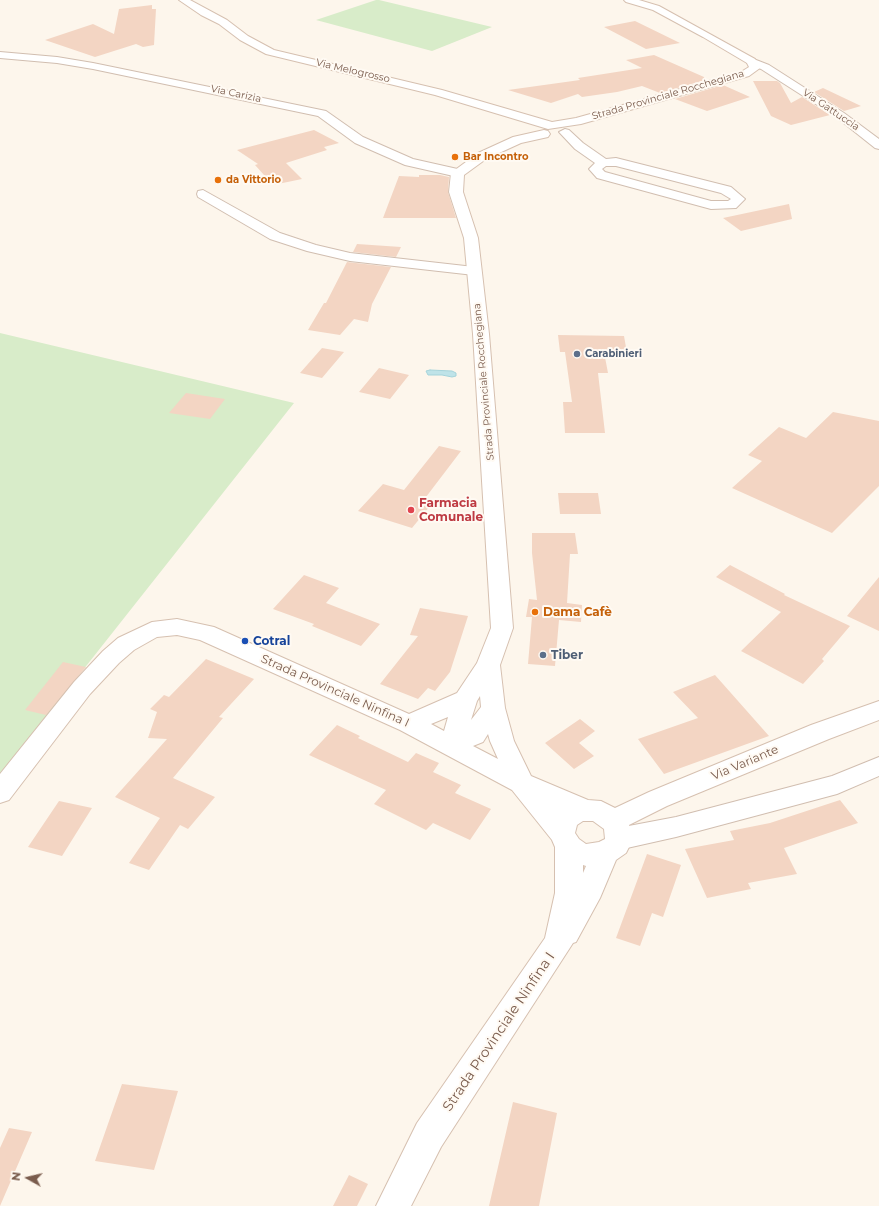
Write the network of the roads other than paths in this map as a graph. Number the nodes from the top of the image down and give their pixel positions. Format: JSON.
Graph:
{"nodes":[{"id":1,"x":184,"y":0,"type":"edge"},
{"id":2,"x":629,"y":0,"type":"edge"},
{"id":3,"x":0,"y":55,"type":"edge"},
{"id":4,"x":750,"y":68,"type":"junction"},
{"id":5,"x":777,"y":75,"type":"junction"},
{"id":6,"x":549,"y":131,"type":"junction"},
{"id":7,"x":879,"y":145,"type":"edge"},
{"id":8,"x":603,"y":163,"type":"junction"},
{"id":9,"x":458,"y":173,"type":"junction"},
{"id":10,"x":203,"y":194,"type":"dead end"},
{"id":11,"x":474,"y":271,"type":"junction"},
{"id":12,"x":488,"y":665,"type":"junction"},
{"id":13,"x":465,"y":699,"type":"junction"},
{"id":14,"x":493,"y":708,"type":"junction"},
{"id":15,"x":879,"y":710,"type":"edge"},
{"id":16,"x":409,"y":724,"type":"junction"},
{"id":17,"x":452,"y":745,"type":"junction"},
{"id":18,"x":879,"y":766,"type":"edge"},
{"id":19,"x":521,"y":783,"type":"junction"},
{"id":20,"x":0,"y":793,"type":"edge"},
{"id":21,"x":585,"y":810,"type":"junction"},
{"id":22,"x":612,"y":838,"type":"junction"},
{"id":23,"x":566,"y":840,"type":"junction"},
{"id":24,"x":559,"y":942,"type":"junction"},
{"id":25,"x":393,"y":1206,"type":"edge"}],
"edges":[{"from":1,"to":6,"type":"main road","name":"Via Melogrosso"},
{"from":2,"to":4,"type":"main road","name":"Strada Provinciale Rocchegiana"},
{"from":3,"to":9,"type":"street","name":"Via Carizia"},
{"from":4,"to":5,"type":"street"},
{"from":4,"to":5,"type":"street"},
{"from":4,"to":6,"type":"main road","name":"Strada Provinciale Rocchegiana"},
{"from":5,"to":7,"type":"street","name":"Via Gattuccia"},
{"from":6,"to":8,"type":"street"},
{"from":6,"to":9,"type":"main road","name":"Strada Provinciale Rocchegiana"},
{"from":8,"to":8,"type":"street"},
{"from":9,"to":11,"type":"main road","name":"Strada Provinciale Rocchegiana"},
{"from":10,"to":11,"type":"street"},
{"from":11,"to":12,"type":"main road","name":"Strada Provinciale Rocchegiana"},
{"from":12,"to":13,"type":"main road","name":"Strada Provinciale Rocchegiana"},
{"from":12,"to":14,"type":"main road","name":"Strada Provinciale Rocchegiana"},
{"from":13,"to":16,"type":"main road"},
{"from":13,"to":17,"type":"main road","name":"Strada Provinciale Rocchegiana"},
{"from":14,"to":17,"type":"main road"},
{"from":14,"to":19,"type":"main road","name":"Strada Provinciale Rocchegiana"},
{"from":15,"to":22,"type":"main road","name":"Via Variante"},
{"from":16,"to":17,"type":"main road","name":"Strada Provinciale Ninfina I"},
{"from":16,"to":20,"type":"main road","name":"Strada Provinciale Ninfina I"},
{"from":17,"to":19,"type":"main road","name":"Strada Provinciale Ninfina I"},
{"from":18,"to":22,"type":"street"},
{"from":19,"to":21,"type":"main road","name":"Strada Provinciale Ninfina I"},
{"from":19,"to":23,"type":"main road"},
{"from":21,"to":22,"type":"main road"},
{"from":21,"to":23,"type":"main road"},
{"from":22,"to":23,"type":"main road"},
{"from":22,"to":24,"type":"main road"},
{"from":23,"to":24,"type":"main road","name":"Strada Provinciale Ninfina I"},
{"from":24,"to":25,"type":"main road","name":"Strada Provinciale Ninfina I"}]}
